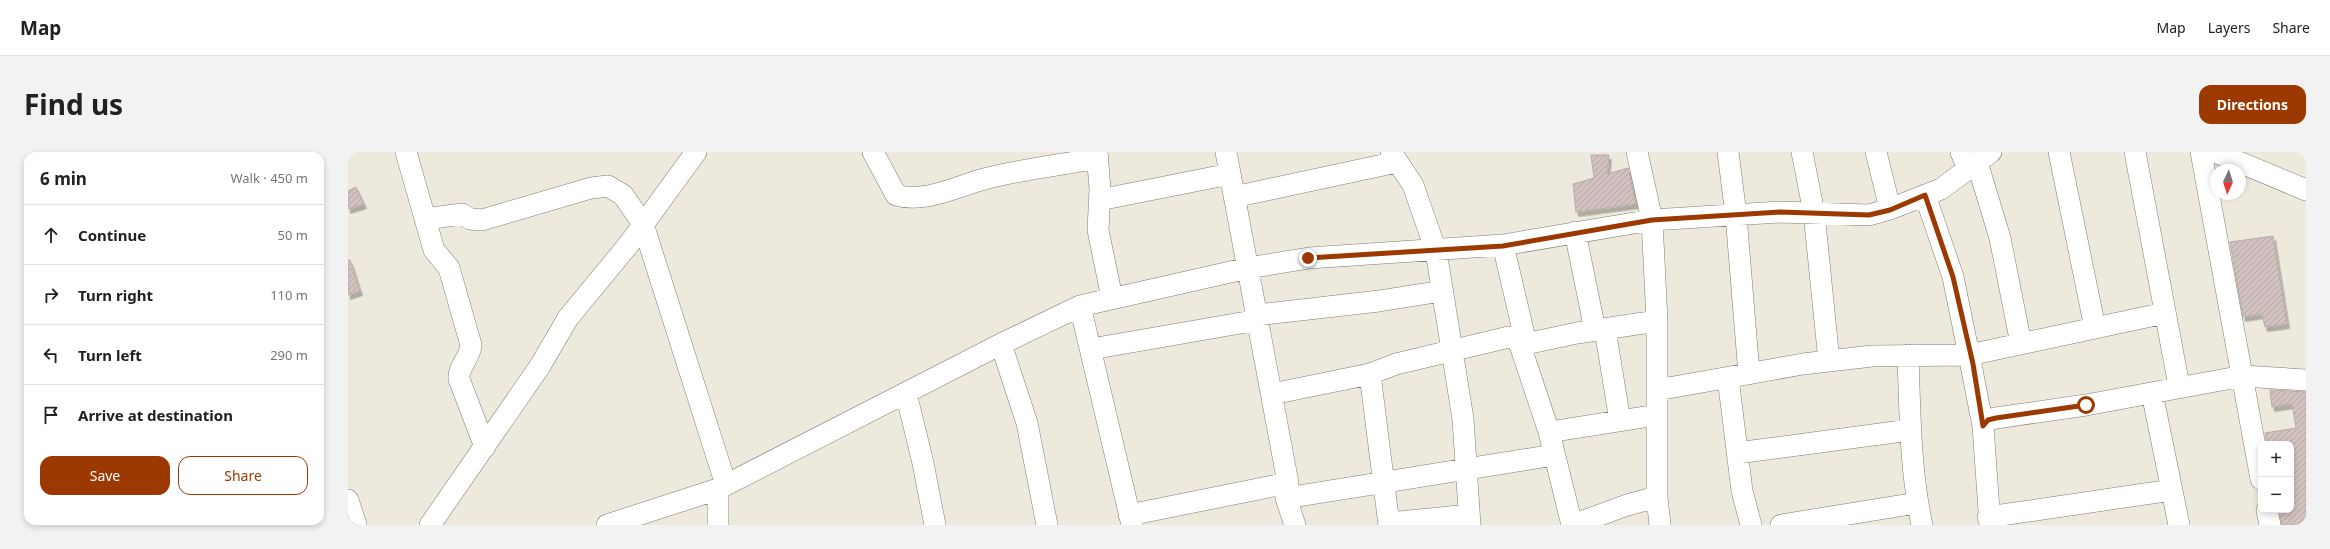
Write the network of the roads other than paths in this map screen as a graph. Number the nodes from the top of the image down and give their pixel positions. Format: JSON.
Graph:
{"nodes":[{"id":1,"x":406,"y":152,"type":"edge"},
{"id":2,"x":696,"y":152,"type":"edge"},
{"id":3,"x":873,"y":152,"type":"edge"},
{"id":4,"x":1226,"y":152,"type":"edge"},
{"id":5,"x":1637,"y":152,"type":"edge"},
{"id":6,"x":1728,"y":152,"type":"edge"},
{"id":7,"x":1802,"y":152,"type":"edge"},
{"id":8,"x":1876,"y":152,"type":"edge"},
{"id":9,"x":2058,"y":152,"type":"edge"},
{"id":10,"x":2136,"y":152,"type":"edge"},
{"id":11,"x":2201,"y":152,"type":"edge"},
{"id":12,"x":2215,"y":152,"type":"edge"},
{"id":13,"x":1097,"y":155,"type":"edge"},
{"id":14,"x":1394,"y":157,"type":"edge"},
{"id":15,"x":1051,"y":159,"type":"edge"},
{"id":16,"x":1974,"y":159,"type":"edge"},
{"id":17,"x":1230,"y":174,"type":"junction"},
{"id":18,"x":2306,"y":190,"type":"edge"},
{"id":19,"x":1925,"y":195,"type":"junction"},
{"id":20,"x":1234,"y":197,"type":"junction"},
{"id":21,"x":1099,"y":200,"type":"junction"},
{"id":22,"x":1890,"y":210,"type":"junction"},
{"id":23,"x":1814,"y":213,"type":"junction"},
{"id":24,"x":1736,"y":215,"type":"junction"},
{"id":25,"x":425,"y":219,"type":"junction"},
{"id":26,"x":1652,"y":220,"type":"junction"},
{"id":27,"x":643,"y":224,"type":"junction"},
{"id":28,"x":1575,"y":232,"type":"junction"},
{"id":29,"x":1503,"y":246,"type":"junction"},
{"id":30,"x":1436,"y":251,"type":"junction"},
{"id":31,"x":1248,"y":268,"type":"junction"},
{"id":32,"x":1442,"y":291,"type":"junction"},
{"id":33,"x":1112,"y":298,"type":"junction"},
{"id":34,"x":1080,"y":306,"type":"junction"},
{"id":35,"x":2165,"y":313,"type":"junction"},
{"id":36,"x":1257,"y":317,"type":"junction"},
{"id":37,"x":1657,"y":321,"type":"junction"},
{"id":38,"x":2095,"y":328,"type":"junction"},
{"id":39,"x":1600,"y":329,"type":"junction"},
{"id":40,"x":1001,"y":344,"type":"junction"},
{"id":41,"x":1523,"y":344,"type":"junction"},
{"id":42,"x":2021,"y":344,"type":"junction"},
{"id":43,"x":1091,"y":349,"type":"junction"},
{"id":44,"x":1451,"y":351,"type":"junction"},
{"id":45,"x":1908,"y":356,"type":"junction"},
{"id":46,"x":1970,"y":356,"type":"junction"},
{"id":47,"x":1830,"y":361,"type":"junction"},
{"id":48,"x":1370,"y":374,"type":"junction"},
{"id":49,"x":1749,"y":374,"type":"junction"},
{"id":50,"x":2243,"y":376,"type":"junction"},
{"id":51,"x":1728,"y":378,"type":"junction"},
{"id":52,"x":2306,"y":380,"type":"edge"},
{"id":53,"x":2179,"y":386,"type":"junction"},
{"id":54,"x":1657,"y":390,"type":"junction"},
{"id":55,"x":906,"y":393,"type":"junction"},
{"id":56,"x":2152,"y":393,"type":"junction"},
{"id":57,"x":1272,"y":394,"type":"junction"},
{"id":58,"x":1657,"y":415,"type":"junction"},
{"id":59,"x":1620,"y":421,"type":"junction"},
{"id":60,"x":1983,"y":426,"type":"junction"},
{"id":61,"x":1910,"y":430,"type":"junction"},
{"id":62,"x":1549,"y":432,"type":"junction"},
{"id":63,"x":485,"y":447,"type":"junction"},
{"id":64,"x":1737,"y":453,"type":"junction"},
{"id":65,"x":1554,"y":455,"type":"junction"},
{"id":66,"x":1468,"y":470,"type":"junction"},
{"id":67,"x":2261,"y":477,"type":"edge"},
{"id":68,"x":1384,"y":480,"type":"junction"},
{"id":69,"x":722,"y":487,"type":"junction"},
{"id":70,"x":1287,"y":490,"type":"junction"},
{"id":71,"x":2172,"y":490,"type":"junction"},
{"id":72,"x":1657,"y":497,"type":"junction"},
{"id":73,"x":348,"y":500,"type":"edge"},
{"id":74,"x":1917,"y":503,"type":"junction"},
{"id":75,"x":2268,"y":513,"type":"edge"},
{"id":76,"x":1130,"y":520,"type":"edge"},
{"id":77,"x":1469,"y":520,"type":"edge"},
{"id":78,"x":1989,"y":521,"type":"edge"},
{"id":79,"x":1389,"y":524,"type":"edge"},
{"id":80,"x":356,"y":525,"type":"edge"},
{"id":81,"x":430,"y":525,"type":"edge"},
{"id":82,"x":607,"y":525,"type":"edge"},
{"id":83,"x":718,"y":525,"type":"edge"},
{"id":84,"x":935,"y":525,"type":"edge"},
{"id":85,"x":1047,"y":525,"type":"edge"},
{"id":86,"x":1295,"y":525,"type":"edge"},
{"id":87,"x":1572,"y":525,"type":"edge"},
{"id":88,"x":1660,"y":525,"type":"edge"},
{"id":89,"x":1751,"y":525,"type":"edge"},
{"id":90,"x":1781,"y":525,"type":"edge"},
{"id":91,"x":1922,"y":525,"type":"edge"},
{"id":92,"x":2179,"y":525,"type":"edge"},
{"id":93,"x":2270,"y":525,"type":"edge"}],
"edges":[{"from":1,"to":25,"type":"street"},
{"from":2,"to":27,"type":"street"},
{"from":3,"to":15,"type":"street"},
{"from":4,"to":17,"type":"street"},
{"from":5,"to":26,"type":"street"},
{"from":6,"to":24,"type":"street"},
{"from":7,"to":23,"type":"street"},
{"from":8,"to":22,"type":"street"},
{"from":9,"to":38,"type":"street"},
{"from":10,"to":35,"type":"street"},
{"from":11,"to":50,"type":"street"},
{"from":12,"to":18,"type":"street"},
{"from":13,"to":15,"type":"street"},
{"from":13,"to":21,"type":"street"},
{"from":14,"to":20,"type":"street"},
{"from":14,"to":30,"type":"street"},
{"from":16,"to":19,"type":"street"},
{"from":16,"to":42,"type":"street"},
{"from":17,"to":20,"type":"street"},
{"from":17,"to":21,"type":"street"},
{"from":19,"to":22,"type":"street"},
{"from":19,"to":46,"type":"street"},
{"from":20,"to":31,"type":"street"},
{"from":21,"to":33,"type":"street"},
{"from":22,"to":23,"type":"street"},
{"from":23,"to":24,"type":"street"},
{"from":23,"to":47,"type":"street"},
{"from":24,"to":26,"type":"street"},
{"from":24,"to":49,"type":"street"},
{"from":25,"to":27,"type":"street"},
{"from":25,"to":63,"type":"street"},
{"from":26,"to":28,"type":"street"},
{"from":26,"to":37,"type":"street"},
{"from":27,"to":63,"type":"street"},
{"from":27,"to":69,"type":"street"},
{"from":28,"to":29,"type":"street"},
{"from":28,"to":39,"type":"street"},
{"from":29,"to":30,"type":"street"},
{"from":29,"to":41,"type":"street"},
{"from":30,"to":31,"type":"street"},
{"from":30,"to":32,"type":"street"},
{"from":31,"to":33,"type":"street"},
{"from":31,"to":36,"type":"street"},
{"from":32,"to":36,"type":"street"},
{"from":32,"to":44,"type":"street"},
{"from":33,"to":34,"type":"street"},
{"from":34,"to":40,"type":"street"},
{"from":34,"to":43,"type":"street"},
{"from":35,"to":38,"type":"street"},
{"from":35,"to":53,"type":"street"},
{"from":36,"to":43,"type":"street"},
{"from":36,"to":57,"type":"street"},
{"from":37,"to":39,"type":"street"},
{"from":37,"to":54,"type":"street"},
{"from":38,"to":42,"type":"street"},
{"from":39,"to":41,"type":"street"},
{"from":39,"to":59,"type":"street"},
{"from":40,"to":55,"type":"street"},
{"from":40,"to":85,"type":"street"},
{"from":41,"to":44,"type":"street"},
{"from":41,"to":62,"type":"street"},
{"from":42,"to":46,"type":"street"},
{"from":43,"to":76,"type":"street"},
{"from":44,"to":48,"type":"street"},
{"from":44,"to":66,"type":"street"},
{"from":45,"to":46,"type":"street"},
{"from":45,"to":47,"type":"street"},
{"from":45,"to":61,"type":"street"},
{"from":46,"to":60,"type":"street"},
{"from":47,"to":49,"type":"street"},
{"from":48,"to":57,"type":"street"},
{"from":48,"to":68,"type":"street"},
{"from":49,"to":51,"type":"street"},
{"from":50,"to":52,"type":"street"},
{"from":50,"to":53,"type":"street"},
{"from":50,"to":67,"type":"street"},
{"from":51,"to":54,"type":"street"},
{"from":51,"to":64,"type":"street"},
{"from":53,"to":56,"type":"street"},
{"from":54,"to":58,"type":"street"},
{"from":55,"to":69,"type":"street"},
{"from":55,"to":84,"type":"street"},
{"from":56,"to":60,"type":"street"},
{"from":56,"to":71,"type":"street"},
{"from":57,"to":70,"type":"street"},
{"from":58,"to":59,"type":"street"},
{"from":58,"to":72,"type":"street"},
{"from":59,"to":62,"type":"street"},
{"from":60,"to":78,"type":"street"},
{"from":61,"to":64,"type":"street"},
{"from":61,"to":74,"type":"street"},
{"from":62,"to":65,"type":"street"},
{"from":63,"to":81,"type":"street"},
{"from":64,"to":89,"type":"street"},
{"from":65,"to":66,"type":"street"},
{"from":65,"to":87,"type":"street"},
{"from":66,"to":68,"type":"street"},
{"from":66,"to":77,"type":"street"},
{"from":68,"to":70,"type":"street"},
{"from":68,"to":79,"type":"street"},
{"from":69,"to":82,"type":"street"},
{"from":69,"to":83,"type":"street"},
{"from":70,"to":76,"type":"street"},
{"from":70,"to":86,"type":"street"},
{"from":71,"to":78,"type":"street"},
{"from":71,"to":92,"type":"street"},
{"from":72,"to":87,"type":"street"},
{"from":72,"to":88,"type":"street"},
{"from":73,"to":80,"type":"street"},
{"from":74,"to":90,"type":"street"},
{"from":74,"to":91,"type":"street"},
{"from":75,"to":93,"type":"street"},
{"from":77,"to":79,"type":"street"}]}
